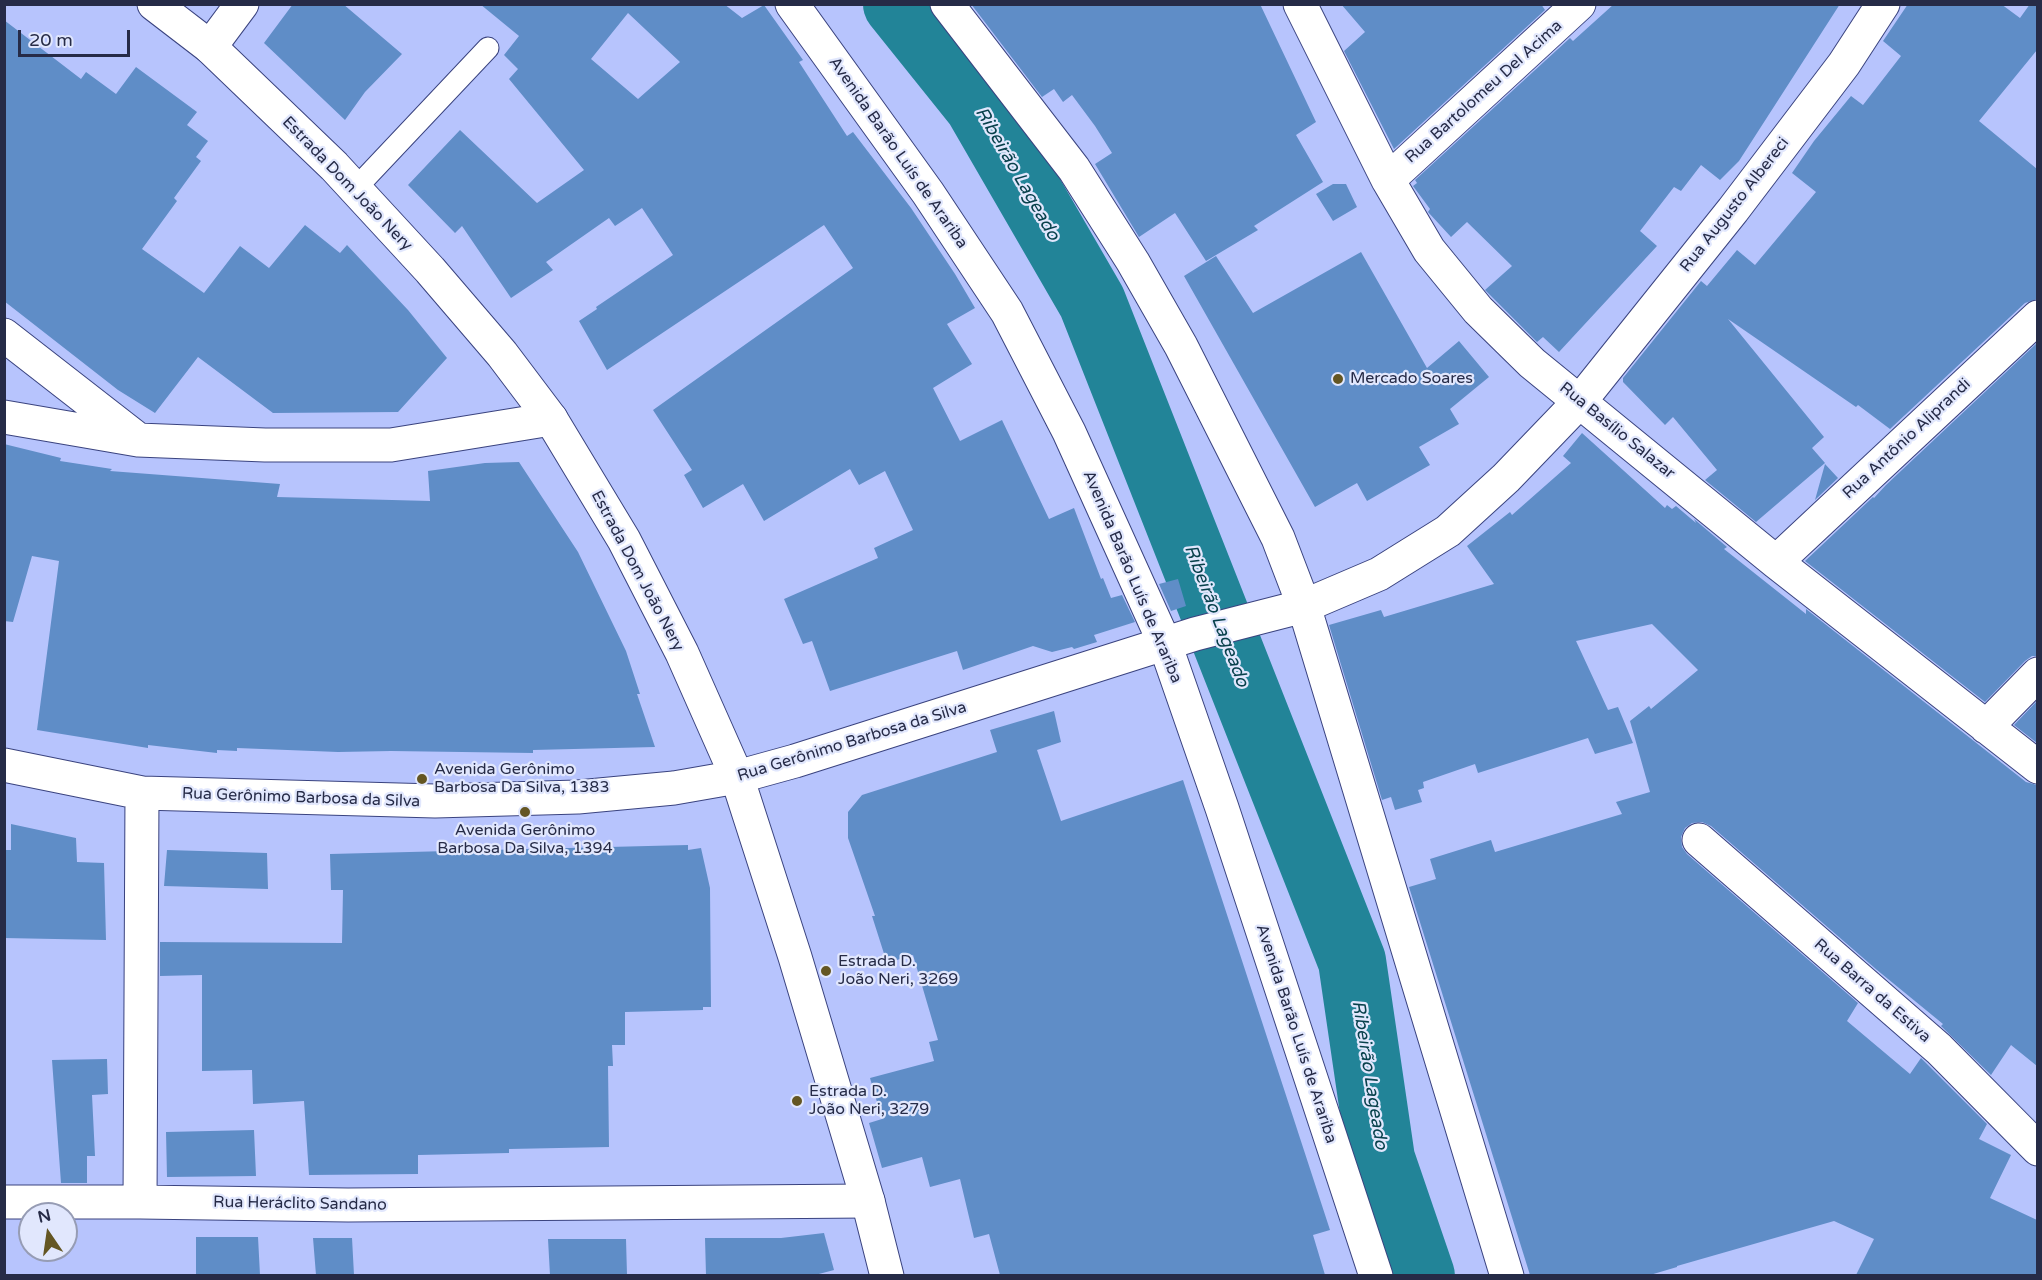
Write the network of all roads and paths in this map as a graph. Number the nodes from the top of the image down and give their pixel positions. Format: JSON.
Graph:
{"nodes":[{"id":1,"x":154,"y":4,"type":"edge"},
{"id":2,"x":242,"y":4,"type":"edge"},
{"id":3,"x":792,"y":4,"type":"edge"},
{"id":4,"x":947,"y":4,"type":"edge"},
{"id":5,"x":1300,"y":4,"type":"edge"},
{"id":6,"x":1579,"y":4,"type":"edge"},
{"id":7,"x":1884,"y":4,"type":"edge"},
{"id":8,"x":210,"y":47,"type":"junction"},
{"id":9,"x":488,"y":48,"type":"dead end"},
{"id":10,"x":1388,"y":180,"type":"junction"},
{"id":11,"x":355,"y":189,"type":"junction"},
{"id":12,"x":2037,"y":317,"type":"edge"},
{"id":13,"x":4,"y":335,"type":"edge"},
{"id":14,"x":1581,"y":400,"type":"junction"},
{"id":15,"x":4,"y":417,"type":"edge"},
{"id":16,"x":551,"y":419,"type":"junction"},
{"id":17,"x":138,"y":440,"type":"junction"},
{"id":18,"x":1776,"y":562,"type":"junction"},
{"id":19,"x":1304,"y":606,"type":"junction"},
{"id":20,"x":1165,"y":645,"type":"junction"},
{"id":21,"x":2037,"y":674,"type":"edge"},
{"id":22,"x":1986,"y":727,"type":"junction"},
{"id":23,"x":4,"y":765,"type":"edge"},
{"id":24,"x":2037,"y":767,"type":"edge"},
{"id":25,"x":737,"y":777,"type":"junction"},
{"id":26,"x":142,"y":793,"type":"junction"},
{"id":27,"x":1699,"y":840,"type":"dead end"},
{"id":28,"x":2037,"y":1149,"type":"edge"},
{"id":29,"x":4,"y":1202,"type":"edge"},
{"id":30,"x":140,"y":1202,"type":"junction"},
{"id":31,"x":868,"y":1202,"type":"junction"},
{"id":32,"x":887,"y":1275,"type":"edge"},
{"id":33,"x":1376,"y":1275,"type":"edge"},
{"id":34,"x":1506,"y":1275,"type":"edge"}],
"edges":[{"from":1,"to":8,"type":"street","name":"Estrada Dom João Nery"},
{"from":2,"to":8,"type":"street"},
{"from":3,"to":20,"type":"street","name":"Avenida Barão Luís de Arariba"},
{"from":4,"to":19,"type":"street"},
{"from":5,"to":10,"type":"street","name":"Rua Basílio Salazar"},
{"from":6,"to":10,"type":"street","name":"Rua Bartolomeu Del Acima"},
{"from":7,"to":14,"type":"street","name":"Rua Augusto Albereci"},
{"from":8,"to":11,"type":"street","name":"Estrada Dom João Nery"},
{"from":9,"to":11,"type":"lane"},
{"from":10,"to":14,"type":"street","name":"Rua Basílio Salazar"},
{"from":11,"to":16,"type":"street","name":"Estrada Dom João Nery"},
{"from":12,"to":18,"type":"street","name":"Rua Antônio Aliprandi"},
{"from":13,"to":17,"type":"street"},
{"from":14,"to":18,"type":"street","name":"Rua Basílio Salazar"},
{"from":14,"to":19,"type":"street","name":"Rua Gerônimo Barbosa da Silva"},
{"from":15,"to":17,"type":"street"},
{"from":16,"to":17,"type":"street"},
{"from":16,"to":25,"type":"street","name":"Estrada Dom João Nery"},
{"from":18,"to":22,"type":"street","name":"Rua Basílio Salazar"},
{"from":19,"to":20,"type":"street","name":"Rua Gerônimo Barbosa da Silva"},
{"from":19,"to":34,"type":"street"},
{"from":20,"to":25,"type":"street","name":"Rua Gerônimo Barbosa da Silva"},
{"from":20,"to":33,"type":"street","name":"Avenida Barão Luís de Arariba"},
{"from":21,"to":22,"type":"street"},
{"from":22,"to":24,"type":"street","name":"Rua Basílio Salazar"},
{"from":23,"to":26,"type":"street","name":"Rua Gerônimo Barbosa da Silva"},
{"from":25,"to":26,"type":"street","name":"Rua Gerônimo Barbosa da Silva"},
{"from":25,"to":31,"type":"street","name":"Estrada Dom João Nery"},
{"from":26,"to":30,"type":"street"},
{"from":27,"to":28,"type":"street","name":"Rua Barra da Estiva"},
{"from":29,"to":30,"type":"street","name":"Rua Heráclito Sandano"},
{"from":30,"to":31,"type":"street","name":"Rua Heráclito Sandano"},
{"from":31,"to":32,"type":"street","name":"Estrada Dom João Nery"}]}
